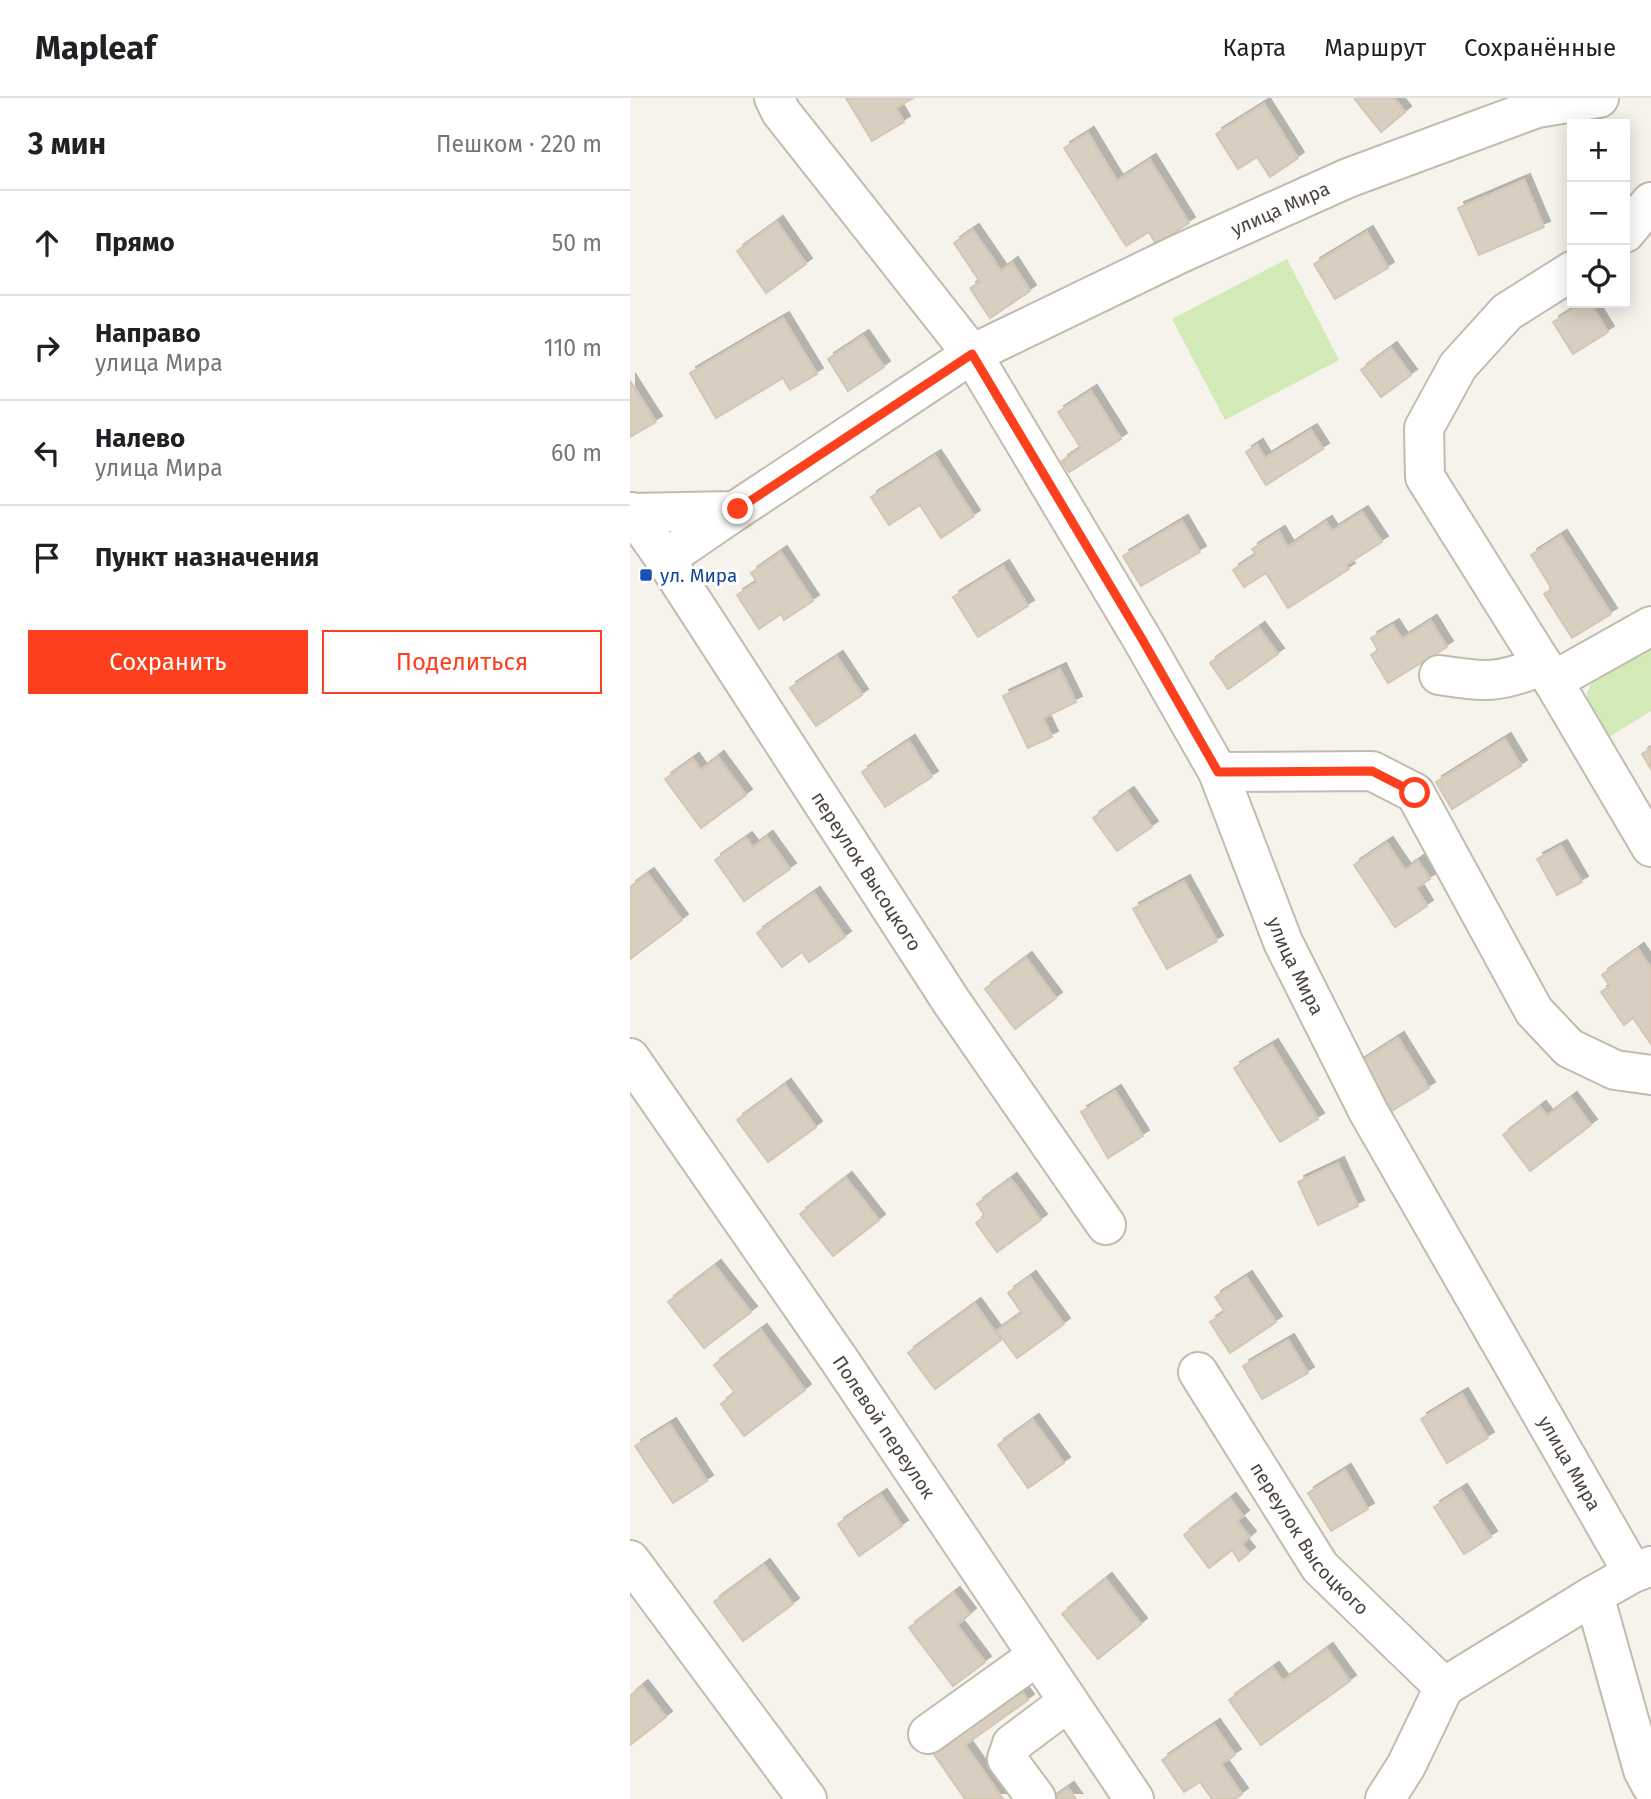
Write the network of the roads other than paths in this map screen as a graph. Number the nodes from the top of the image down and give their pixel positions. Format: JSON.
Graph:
{"nodes":[{"id":1,"x":774,"y":98,"type":"edge"},
{"id":2,"x":1599,"y":98,"type":"edge"},
{"id":3,"x":1651,"y":201,"type":"edge"},
{"id":4,"x":1630,"y":227,"type":"edge"},
{"id":5,"x":1567,"y":274,"type":"edge"},
{"id":6,"x":972,"y":354,"type":"junction"},
{"id":7,"x":735,"y":511,"type":"junction"},
{"id":8,"x":631,"y":512,"type":"edge"},
{"id":9,"x":665,"y":559,"type":"junction"},
{"id":10,"x":1651,"y":626,"type":"edge"},
{"id":11,"x":1548,"y":673,"type":"junction"},
{"id":12,"x":1439,"y":675,"type":"dead end"},
{"id":13,"x":1218,"y":772,"type":"junction"},
{"id":14,"x":1651,"y":847,"type":"edge"},
{"id":15,"x":630,"y":1058,"type":"edge"},
{"id":16,"x":1651,"y":1075,"type":"edge"},
{"id":17,"x":1106,"y":1225,"type":"dead end"},
{"id":18,"x":1198,"y":1372,"type":"dead end"},
{"id":19,"x":630,"y":1560,"type":"edge"},
{"id":20,"x":1642,"y":1570,"type":"edge"},
{"id":21,"x":1594,"y":1595,"type":"junction"},
{"id":22,"x":1037,"y":1656,"type":"junction"},
{"id":23,"x":1444,"y":1687,"type":"junction"},
{"id":24,"x":1068,"y":1702,"type":"junction"},
{"id":25,"x":928,"y":1734,"type":"dead end"},
{"id":26,"x":1643,"y":1734,"type":"edge"},
{"id":27,"x":1651,"y":1785,"type":"edge"},
{"id":28,"x":1383,"y":1795,"type":"edge"},
{"id":29,"x":1036,"y":1798,"type":"edge"},
{"id":30,"x":807,"y":1799,"type":"edge"},
{"id":31,"x":1134,"y":1799,"type":"edge"}],
"edges":[{"from":1,"to":6,"type":"street","name":"улица Мира"},
{"from":2,"to":6,"type":"street","name":"улица Мира"},
{"from":3,"to":4,"type":"street"},
{"from":5,"to":11,"type":"street"},
{"from":6,"to":7,"type":"street","name":"улица Мира"},
{"from":6,"to":13,"type":"street","name":"улица Мира"},
{"from":7,"to":8,"type":"street"},
{"from":7,"to":9,"type":"street","name":"улица Мира"},
{"from":8,"to":9,"type":"street","name":"переулок Высоцкого"},
{"from":9,"to":17,"type":"street","name":"переулок Высоцкого"},
{"from":10,"to":11,"type":"street"},
{"from":11,"to":12,"type":"street"},
{"from":11,"to":14,"type":"street"},
{"from":13,"to":16,"type":"street"},
{"from":13,"to":20,"type":"street","name":"улица Мира"},
{"from":15,"to":22,"type":"street","name":"Полевой переулок"},
{"from":18,"to":23,"type":"street","name":"переулок Высоцкого"},
{"from":19,"to":30,"type":"street"},
{"from":20,"to":21,"type":"street"},
{"from":21,"to":23,"type":"street"},
{"from":21,"to":26,"type":"street"},
{"from":22,"to":24,"type":"street","name":"Полевой переулок"},
{"from":22,"to":25,"type":"street"},
{"from":23,"to":28,"type":"street"},
{"from":24,"to":29,"type":"street"},
{"from":24,"to":31,"type":"street","name":"Полевой переулок"},
{"from":26,"to":27,"type":"street"}]}
